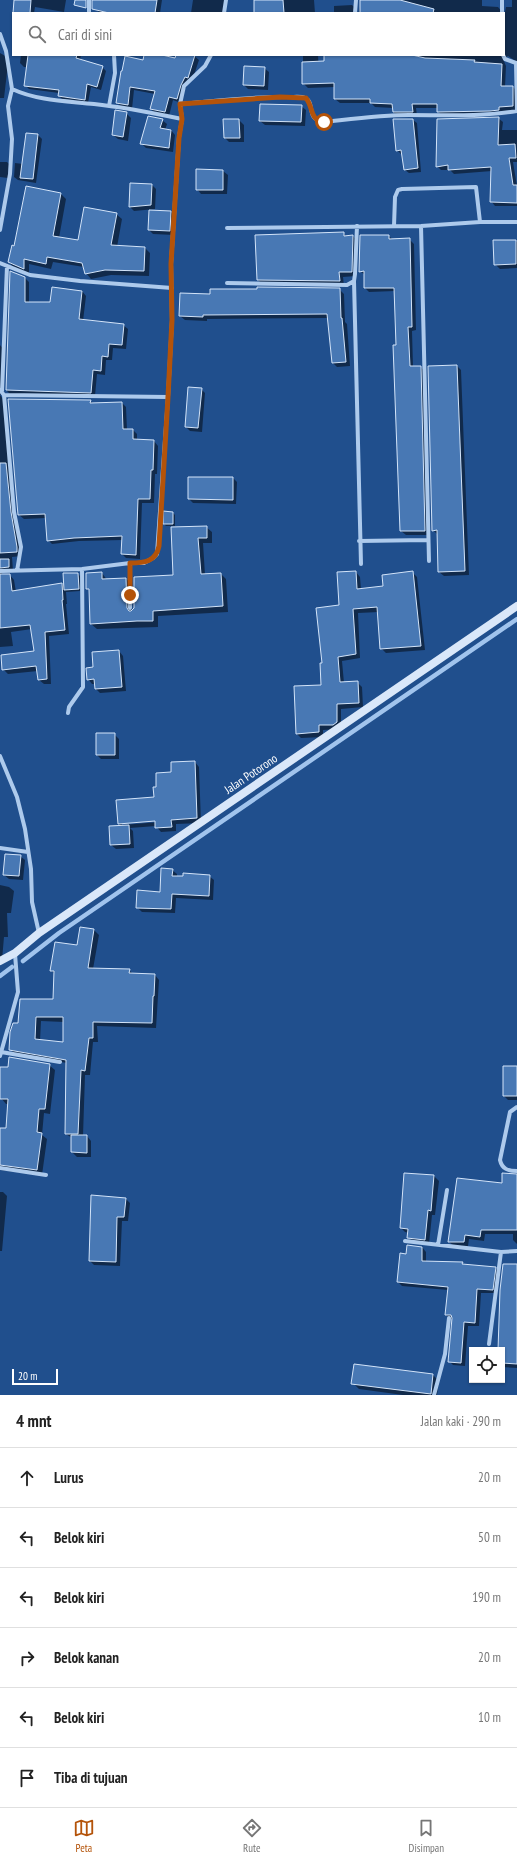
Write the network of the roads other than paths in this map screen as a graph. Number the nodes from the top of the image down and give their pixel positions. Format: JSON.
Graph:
{"nodes":[{"id":1,"x":89,"y":0,"type":"edge"},
{"id":2,"x":226,"y":0,"type":"edge"},
{"id":3,"x":356,"y":0,"type":"edge"},
{"id":4,"x":502,"y":0,"type":"edge"},
{"id":5,"x":89,"y":12,"type":"edge"},
{"id":6,"x":224,"y":12,"type":"edge"},
{"id":7,"x":354,"y":12,"type":"edge"},
{"id":8,"x":502,"y":12,"type":"edge"},
{"id":9,"x":0,"y":34,"type":"edge"},
{"id":10,"x":114,"y":56,"type":"edge"},
{"id":11,"x":210,"y":56,"type":"edge"},
{"id":12,"x":504,"y":56,"type":"edge"},
{"id":13,"x":516,"y":63,"type":"edge"},
{"id":14,"x":12,"y":89,"type":"junction"},
{"id":15,"x":180,"y":104,"type":"junction"},
{"id":16,"x":109,"y":106,"type":"junction"},
{"id":17,"x":517,"y":111,"type":"edge"},
{"id":18,"x":182,"y":119,"type":"junction"},
{"id":19,"x":480,"y":222,"type":"junction"},
{"id":20,"x":517,"y":222,"type":"edge"},
{"id":21,"x":357,"y":226,"type":"junction"},
{"id":22,"x":394,"y":226,"type":"junction"},
{"id":23,"x":421,"y":226,"type":"junction"},
{"id":24,"x":227,"y":228,"type":"dead end"},
{"id":25,"x":0,"y":230,"type":"edge"},
{"id":26,"x":0,"y":263,"type":"edge"},
{"id":27,"x":7,"y":266,"type":"junction"},
{"id":28,"x":354,"y":281,"type":"junction"},
{"id":29,"x":227,"y":283,"type":"dead end"},
{"id":30,"x":172,"y":288,"type":"junction"},
{"id":31,"x":2,"y":392,"type":"edge"},
{"id":32,"x":168,"y":397,"type":"junction"},
{"id":33,"x":427,"y":540,"type":"junction"},
{"id":34,"x":359,"y":541,"type":"junction"},
{"id":35,"x":429,"y":561,"type":"dead end"},
{"id":36,"x":130,"y":563,"type":"junction"},
{"id":37,"x":360,"y":564,"type":"dead end"},
{"id":38,"x":82,"y":569,"type":"junction"},
{"id":39,"x":0,"y":571,"type":"edge"},
{"id":40,"x":17,"y":571,"type":"junction"},
{"id":41,"x":517,"y":606,"type":"edge"},
{"id":42,"x":130,"y":608,"type":"dead end"},
{"id":43,"x":68,"y":713,"type":"dead end"},
{"id":44,"x":0,"y":756,"type":"edge"},
{"id":45,"x":0,"y":848,"type":"edge"},
{"id":46,"x":28,"y":852,"type":"junction"},
{"id":47,"x":40,"y":933,"type":"junction"},
{"id":48,"x":15,"y":953,"type":"junction"},
{"id":49,"x":0,"y":961,"type":"edge"},
{"id":50,"x":1,"y":1054,"type":"edge"},
{"id":51,"x":60,"y":1062,"type":"dead end"},
{"id":52,"x":517,"y":1107,"type":"edge"},
{"id":53,"x":0,"y":1168,"type":"edge"},
{"id":54,"x":517,"y":1172,"type":"edge"},
{"id":55,"x":46,"y":1175,"type":"dead end"},
{"id":56,"x":447,"y":1190,"type":"dead end"},
{"id":57,"x":405,"y":1241,"type":"dead end"},
{"id":58,"x":438,"y":1245,"type":"junction"},
{"id":59,"x":517,"y":1251,"type":"edge"},
{"id":60,"x":500,"y":1252,"type":"junction"},
{"id":61,"x":449,"y":1318,"type":"dead end"},
{"id":62,"x":489,"y":1344,"type":"dead end"},
{"id":63,"x":434,"y":1395,"type":"edge"}],
"edges":[{"from":1,"to":5,"type":"street"},
{"from":2,"to":6,"type":"street"},
{"from":3,"to":7,"type":"street"},
{"from":4,"to":8,"type":"street"},
{"from":9,"to":14,"type":"street"},
{"from":10,"to":16,"type":"street"},
{"from":11,"to":15,"type":"street"},
{"from":12,"to":13,"type":"street"},
{"from":13,"to":17,"type":"street"},
{"from":14,"to":16,"type":"street"},
{"from":14,"to":25,"type":"street"},
{"from":15,"to":17,"type":"street"},
{"from":15,"to":18,"type":"street"},
{"from":16,"to":18,"type":"street"},
{"from":18,"to":30,"type":"street"},
{"from":19,"to":20,"type":"street"},
{"from":19,"to":22,"type":"street"},
{"from":19,"to":23,"type":"street"},
{"from":21,"to":22,"type":"street"},
{"from":21,"to":24,"type":"street"},
{"from":21,"to":28,"type":"street"},
{"from":22,"to":23,"type":"street"},
{"from":23,"to":33,"type":"street"},
{"from":26,"to":27,"type":"street"},
{"from":27,"to":30,"type":"street"},
{"from":27,"to":31,"type":"street"},
{"from":28,"to":29,"type":"street"},
{"from":28,"to":34,"type":"street"},
{"from":30,"to":32,"type":"street"},
{"from":31,"to":32,"type":"street"},
{"from":31,"to":40,"type":"street"},
{"from":32,"to":36,"type":"street"},
{"from":33,"to":34,"type":"street"},
{"from":33,"to":35,"type":"street"},
{"from":34,"to":37,"type":"street"},
{"from":36,"to":38,"type":"street"},
{"from":36,"to":42,"type":"street"},
{"from":38,"to":40,"type":"street"},
{"from":38,"to":43,"type":"street"},
{"from":39,"to":40,"type":"street"},
{"from":41,"to":47,"type":"street","name":"Jalan Potorono"},
{"from":44,"to":46,"type":"street"},
{"from":45,"to":46,"type":"street"},
{"from":46,"to":47,"type":"street"},
{"from":47,"to":48,"type":"street","name":"Jalan Potorono"},
{"from":48,"to":49,"type":"street","name":"Jalan Potorono"},
{"from":48,"to":50,"type":"street"},
{"from":50,"to":51,"type":"street"},
{"from":52,"to":54,"type":"street"},
{"from":53,"to":55,"type":"street"},
{"from":56,"to":58,"type":"street"},
{"from":57,"to":58,"type":"street"},
{"from":58,"to":60,"type":"street"},
{"from":59,"to":60,"type":"street"},
{"from":60,"to":62,"type":"street"},
{"from":61,"to":63,"type":"street"}]}
